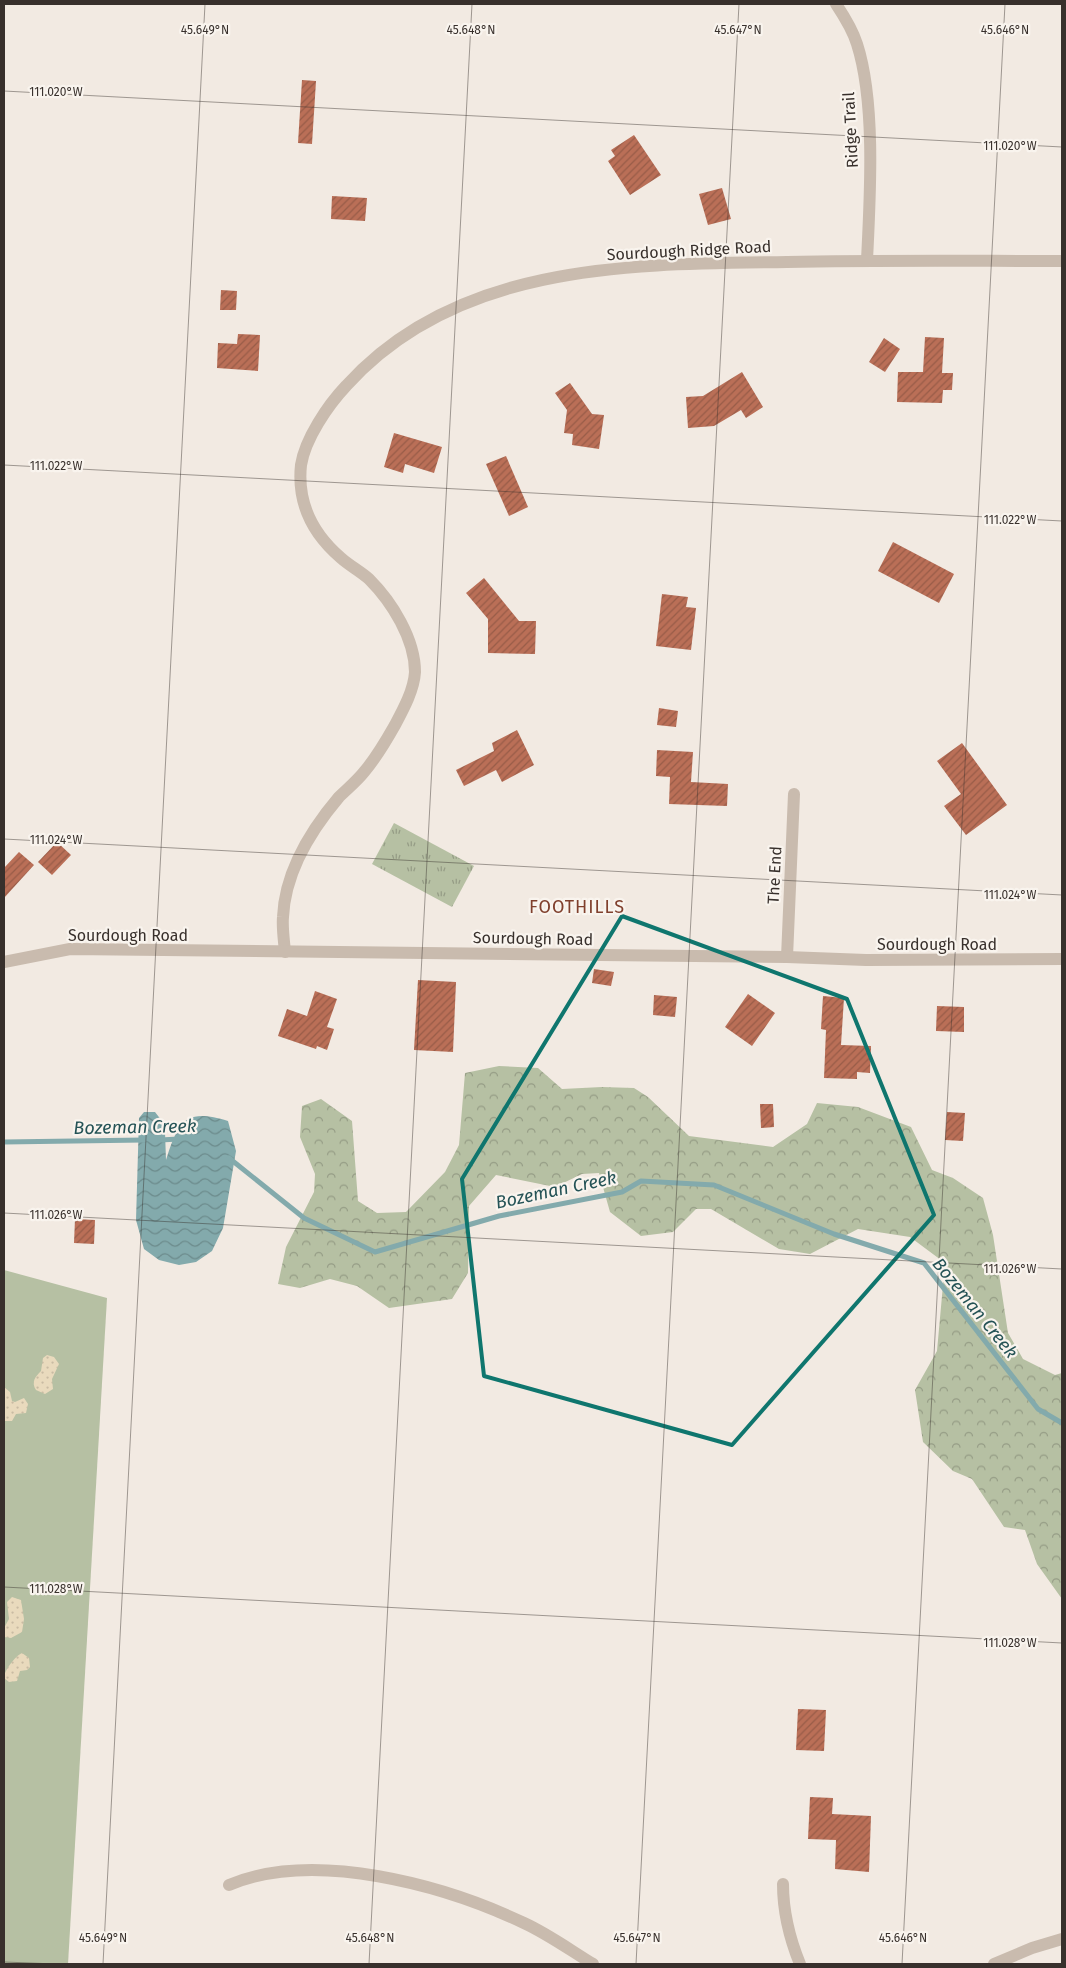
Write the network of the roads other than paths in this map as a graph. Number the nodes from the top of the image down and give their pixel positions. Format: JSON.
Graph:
{"nodes":[{"id":1,"x":836,"y":4,"type":"edge"},
{"id":2,"x":867,"y":260,"type":"junction"},
{"id":3,"x":1062,"y":261,"type":"edge"},
{"id":4,"x":794,"y":794,"type":"dead end"},
{"id":5,"x":285,"y":952,"type":"junction"},
{"id":6,"x":787,"y":957,"type":"junction"},
{"id":7,"x":1062,"y":959,"type":"edge"},
{"id":8,"x":4,"y":962,"type":"edge"},
{"id":9,"x":783,"y":1884,"type":"dead end"},
{"id":10,"x":229,"y":1885,"type":"dead end"},
{"id":11,"x":1062,"y":1939,"type":"edge"},
{"id":12,"x":592,"y":1964,"type":"edge"},
{"id":13,"x":800,"y":1964,"type":"edge"},
{"id":14,"x":994,"y":1964,"type":"edge"}],
"edges":[{"from":1,"to":2,"type":"street","name":"Ridge Trail"},
{"from":2,"to":3,"type":"street","name":"Sourdough Ridge Road"},
{"from":2,"to":5,"type":"street","name":"Sourdough Ridge Road"},
{"from":4,"to":6,"type":"street","name":"The End"},
{"from":5,"to":6,"type":"street","name":"Sourdough Road"},
{"from":5,"to":8,"type":"street","name":"Sourdough Road"},
{"from":6,"to":7,"type":"street","name":"Sourdough Road"},
{"from":9,"to":13,"type":"street"},
{"from":10,"to":12,"type":"street"},
{"from":11,"to":14,"type":"street"}]}
